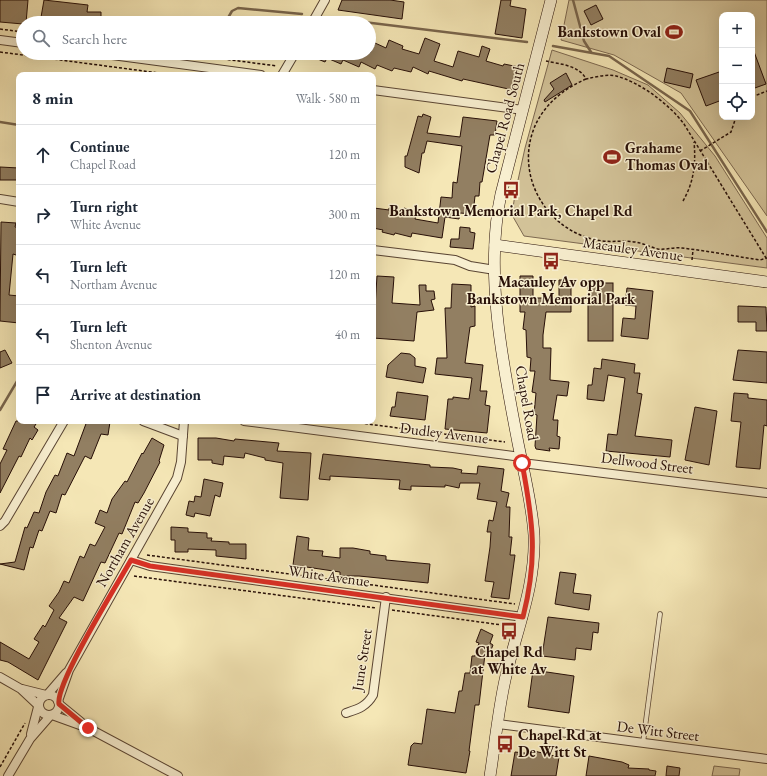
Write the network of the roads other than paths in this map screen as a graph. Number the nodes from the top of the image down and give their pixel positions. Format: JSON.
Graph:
{"nodes":[{"id":1,"x":326,"y":0,"type":"edge"},
{"id":2,"x":551,"y":0,"type":"edge"},
{"id":3,"x":316,"y":16,"type":"edge"},
{"id":4,"x":0,"y":40,"type":"edge"},
{"id":5,"x":16,"y":42,"type":"edge"},
{"id":6,"x":149,"y":60,"type":"edge"},
{"id":7,"x":290,"y":60,"type":"edge"},
{"id":8,"x":239,"y":72,"type":"edge"},
{"id":9,"x":284,"y":72,"type":"edge"},
{"id":10,"x":376,"y":90,"type":"edge"},
{"id":11,"x":523,"y":110,"type":"junction"},
{"id":12,"x":0,"y":199,"type":"edge"},
{"id":13,"x":16,"y":202,"type":"edge"},
{"id":14,"x":495,"y":245,"type":"junction"},
{"id":15,"x":376,"y":250,"type":"edge"},
{"id":16,"x":494,"y":270,"type":"junction"},
{"id":17,"x":767,"y":282,"type":"edge"},
{"id":18,"x":62,"y":424,"type":"edge"},
{"id":19,"x":151,"y":424,"type":"edge"},
{"id":20,"x":184,"y":424,"type":"edge"},
{"id":21,"x":265,"y":424,"type":"edge"},
{"id":22,"x":183,"y":436,"type":"junction"},
{"id":23,"x":522,"y":460,"type":"junction"},
{"id":24,"x":767,"y":493,"type":"edge"},
{"id":25,"x":0,"y":526,"type":"edge"},
{"id":26,"x":131,"y":560,"type":"junction"},
{"id":27,"x":386,"y":597,"type":"junction"},
{"id":28,"x":660,"y":614,"type":"dead end"},
{"id":29,"x":523,"y":617,"type":"junction"},
{"id":30,"x":69,"y":670,"type":"junction"},
{"id":31,"x":0,"y":676,"type":"edge"},
{"id":32,"x":21,"y":689,"type":"junction"},
{"id":33,"x":47,"y":695,"type":"junction"},
{"id":34,"x":59,"y":703,"type":"junction"},
{"id":35,"x":38,"y":706,"type":"junction"},
{"id":36,"x":346,"y":713,"type":"dead end"},
{"id":37,"x":51,"y":715,"type":"junction"},
{"id":38,"x":498,"y":724,"type":"junction"},
{"id":39,"x":88,"y":728,"type":"junction"},
{"id":40,"x":30,"y":739,"type":"junction"},
{"id":41,"x":643,"y":743,"type":"junction"},
{"id":42,"x":767,"y":759,"type":"edge"},
{"id":43,"x":8,"y":776,"type":"edge"},
{"id":44,"x":178,"y":776,"type":"edge"},
{"id":45,"x":490,"y":776,"type":"edge"}],
"edges":[{"from":1,"to":3,"type":"street"},
{"from":2,"to":11,"type":"main road","name":"Chapel Road South"},
{"from":4,"to":5,"type":"street"},
{"from":6,"to":8,"type":"street"},
{"from":7,"to":9,"type":"street"},
{"from":10,"to":11,"type":"street"},
{"from":11,"to":14,"type":"main road","name":"Chapel Road South"},
{"from":12,"to":13,"type":"street"},
{"from":14,"to":16,"type":"main road","name":"Chapel Road"},
{"from":14,"to":17,"type":"main road","name":"Macauley Avenue"},
{"from":15,"to":16,"type":"street"},
{"from":16,"to":23,"type":"main road","name":"Chapel Road"},
{"from":18,"to":25,"type":"street"},
{"from":19,"to":22,"type":"street"},
{"from":20,"to":22,"type":"street","name":"Northam Avenue"},
{"from":21,"to":23,"type":"street","name":"Dudley Avenue"},
{"from":22,"to":26,"type":"street","name":"Northam Avenue"},
{"from":23,"to":24,"type":"street","name":"Dellwood Street"},
{"from":23,"to":29,"type":"main road","name":"Chapel Road"},
{"from":26,"to":27,"type":"street","name":"White Avenue"},
{"from":26,"to":30,"type":"street","name":"Northam Avenue"},
{"from":27,"to":29,"type":"street","name":"White Avenue"},
{"from":27,"to":36,"type":"street","name":"June Street"},
{"from":28,"to":41,"type":"lane"},
{"from":29,"to":38,"type":"main road","name":"Chapel Road"},
{"from":30,"to":33,"type":"street","name":"Northam Avenue"},
{"from":30,"to":34,"type":"street","name":"Northam Avenue"},
{"from":31,"to":32,"type":"street"},
{"from":32,"to":33,"type":"street"},
{"from":32,"to":35,"type":"street"},
{"from":33,"to":34,"type":"street"},
{"from":33,"to":35,"type":"street"},
{"from":34,"to":37,"type":"street"},
{"from":34,"to":39,"type":"street"},
{"from":35,"to":37,"type":"street"},
{"from":35,"to":40,"type":"street"},
{"from":37,"to":39,"type":"street"},
{"from":37,"to":40,"type":"street"},
{"from":38,"to":41,"type":"street","name":"De Witt Street"},
{"from":38,"to":45,"type":"main road","name":"Chapel Road"},
{"from":39,"to":44,"type":"street"},
{"from":40,"to":43,"type":"street"},
{"from":41,"to":42,"type":"street","name":"De Witt Street"}]}
